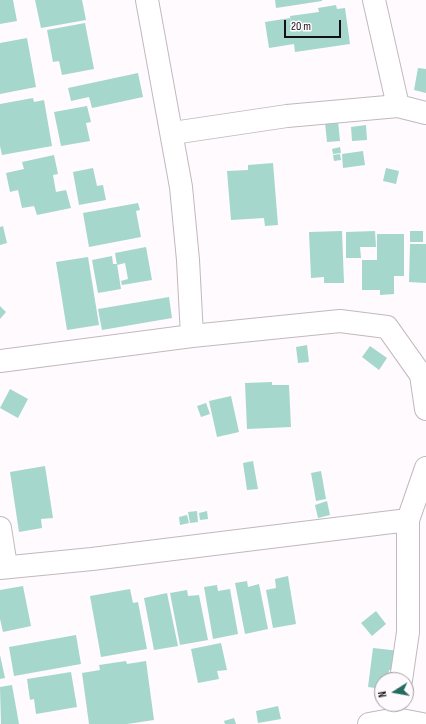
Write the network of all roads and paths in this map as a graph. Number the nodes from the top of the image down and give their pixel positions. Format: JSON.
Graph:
{"nodes":[{"id":1,"x":147,"y":0,"type":"edge"},
{"id":2,"x":374,"y":0,"type":"edge"},
{"id":3,"x":398,"y":106,"type":"junction"},
{"id":4,"x":426,"y":113,"type":"edge"},
{"id":5,"x":172,"y":134,"type":"junction"},
{"id":6,"x":192,"y":336,"type":"junction"},
{"id":7,"x":0,"y":361,"type":"edge"},
{"id":8,"x":426,"y":409,"type":"edge"},
{"id":9,"x":426,"y":468,"type":"edge"},
{"id":10,"x":408,"y":520,"type":"junction"},
{"id":11,"x":0,"y":528,"type":"edge"},
{"id":12,"x":3,"y":567,"type":"edge"},
{"id":13,"x":402,"y":672,"type":"edge"},
{"id":14,"x":395,"y":712,"type":"edge"},
{"id":15,"x":399,"y":712,"type":"edge"},
{"id":16,"x":369,"y":724,"type":"edge"},
{"id":17,"x":422,"y":724,"type":"edge"}],
"edges":[{"from":1,"to":5,"type":"street"},
{"from":2,"to":3,"type":"street"},
{"from":3,"to":4,"type":"street"},
{"from":3,"to":5,"type":"street"},
{"from":5,"to":6,"type":"street"},
{"from":6,"to":7,"type":"street"},
{"from":6,"to":8,"type":"street"},
{"from":9,"to":10,"type":"street"},
{"from":10,"to":12,"type":"street"},
{"from":10,"to":13,"type":"street"},
{"from":11,"to":12,"type":"street"},
{"from":14,"to":16,"type":"street"},
{"from":15,"to":17,"type":"street"}]}
